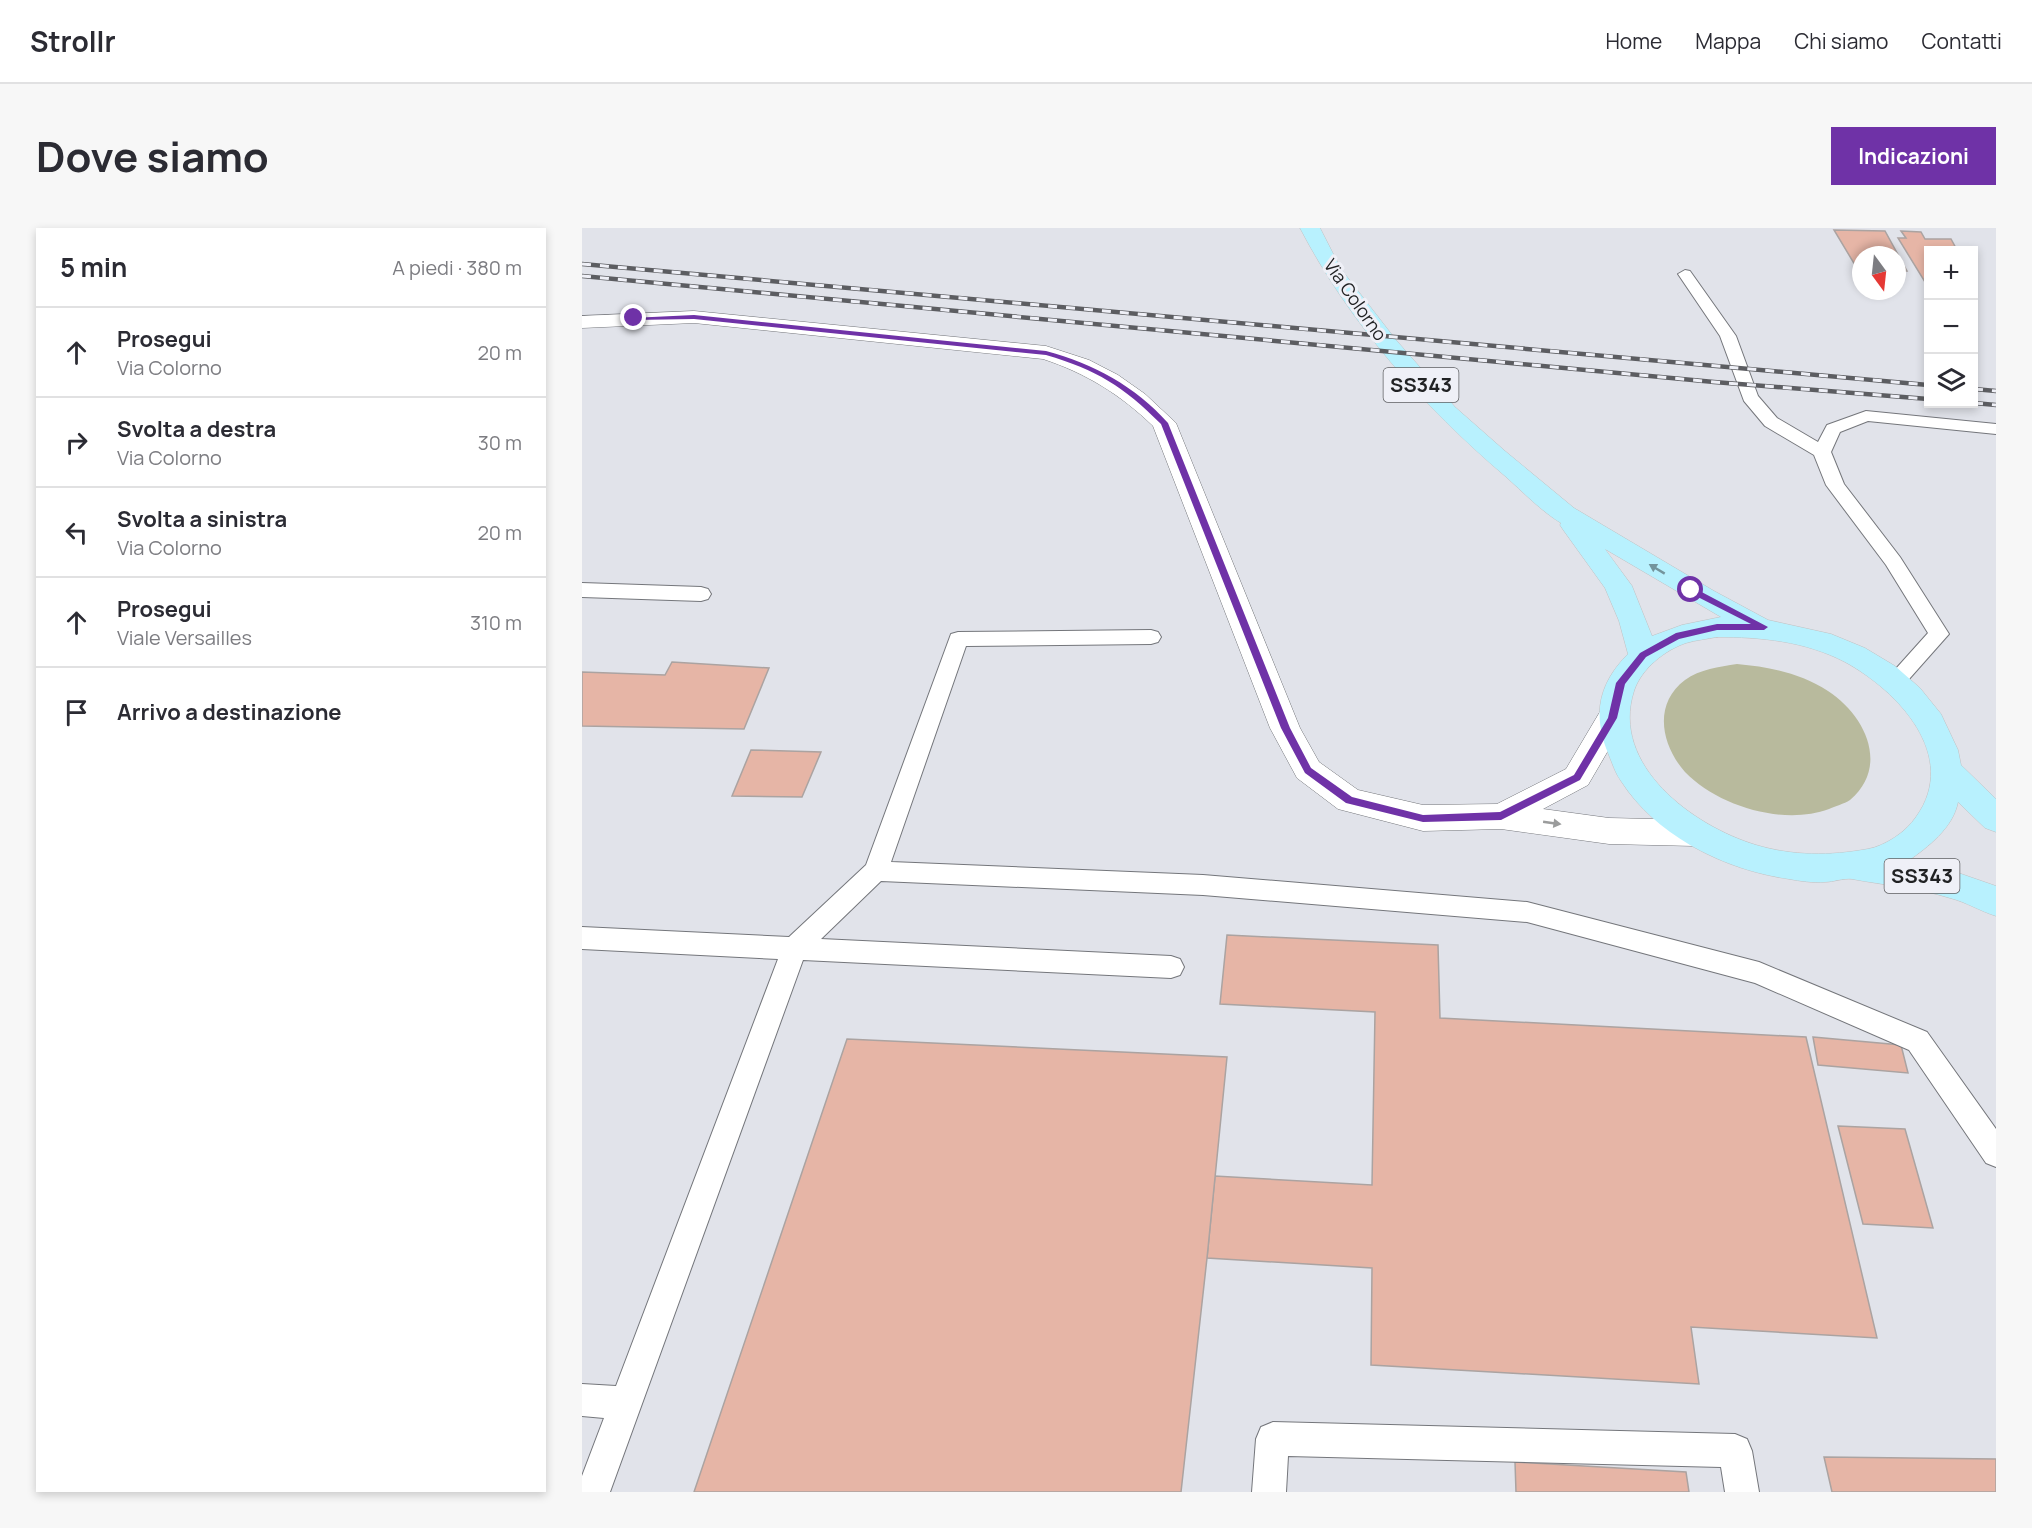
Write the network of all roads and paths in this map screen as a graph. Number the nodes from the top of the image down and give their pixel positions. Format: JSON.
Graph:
{"nodes":[{"id":1,"x":1310,"y":228,"type":"edge"},
{"id":2,"x":1685,"y":274,"type":"dead end"},
{"id":3,"x":582,"y":322,"type":"edge"},
{"id":4,"x":1996,"y":429,"type":"edge"},
{"id":5,"x":1822,"y":452,"type":"junction"},
{"id":6,"x":1565,"y":514,"type":"junction"},
{"id":7,"x":582,"y":590,"type":"edge"},
{"id":8,"x":701,"y":594,"type":"dead end"},
{"id":9,"x":1764,"y":627,"type":"junction"},
{"id":10,"x":1151,"y":636,"type":"dead end"},
{"id":11,"x":1643,"y":655,"type":"junction"},
{"id":12,"x":1896,"y":682,"type":"junction"},
{"id":13,"x":1612,"y":718,"type":"junction"},
{"id":14,"x":1949,"y":773,"type":"junction"},
{"id":15,"x":1501,"y":816,"type":"junction"},
{"id":16,"x":1996,"y":819,"type":"edge"},
{"id":17,"x":1695,"y":833,"type":"junction"},
{"id":18,"x":1844,"y":867,"type":"junction"},
{"id":19,"x":876,"y":871,"type":"junction"},
{"id":20,"x":1996,"y":902,"type":"edge"},
{"id":21,"x":582,"y":938,"type":"edge"},
{"id":22,"x":795,"y":948,"type":"junction"},
{"id":23,"x":1171,"y":968,"type":"dead end"},
{"id":24,"x":1996,"y":1153,"type":"edge"},
{"id":25,"x":582,"y":1400,"type":"edge"},
{"id":26,"x":626,"y":1403,"type":"junction"},
{"id":27,"x":593,"y":1492,"type":"edge"},
{"id":28,"x":1269,"y":1492,"type":"edge"},
{"id":29,"x":1742,"y":1492,"type":"edge"}],
"edges":[{"from":1,"to":6,"type":"main road","name":"Via Colorno","number":"SS343"},
{"from":2,"to":5,"type":"lane"},
{"from":3,"to":15,"type":"street"},
{"from":4,"to":5,"type":"lane"},
{"from":5,"to":12,"type":"lane"},
{"from":9,"to":6,"type":"main road","name":"Via Colorno","number":"SS343","one_way":true},
{"from":6,"to":11,"type":"main road","name":"Via Colorno","number":"SS343"},
{"from":7,"to":8,"type":"lane"},
{"from":9,"to":11,"type":"main road","name":"Via Colorno","number":"SS343"},
{"from":9,"to":12,"type":"main road","name":"Via Colorno","number":"SS343"},
{"from":10,"to":19,"type":"lane"},
{"from":11,"to":13,"type":"main road","name":"Via Colorno","number":"SS343"},
{"from":12,"to":14,"type":"main road","name":"Via Colorno","number":"SS343"},
{"from":13,"to":15,"type":"street"},
{"from":13,"to":17,"type":"main road","name":"Via Colorno","number":"SS343"},
{"from":14,"to":16,"type":"main road"},
{"from":14,"to":18,"type":"main road","name":"Via Colorno","number":"SS343"},
{"from":15,"to":17,"type":"street","one_way":true},
{"from":17,"to":18,"type":"main road","name":"Via Colorno","number":"SS343"},
{"from":18,"to":20,"type":"main road","name":"Via Colorno","number":"SS343"},
{"from":19,"to":22,"type":"lane"},
{"from":19,"to":24,"type":"lane"},
{"from":21,"to":22,"type":"lane"},
{"from":22,"to":23,"type":"lane"},
{"from":22,"to":26,"type":"lane"},
{"from":25,"to":26,"type":"lane"},
{"from":26,"to":27,"type":"lane"},
{"from":28,"to":29,"type":"lane"}]}
